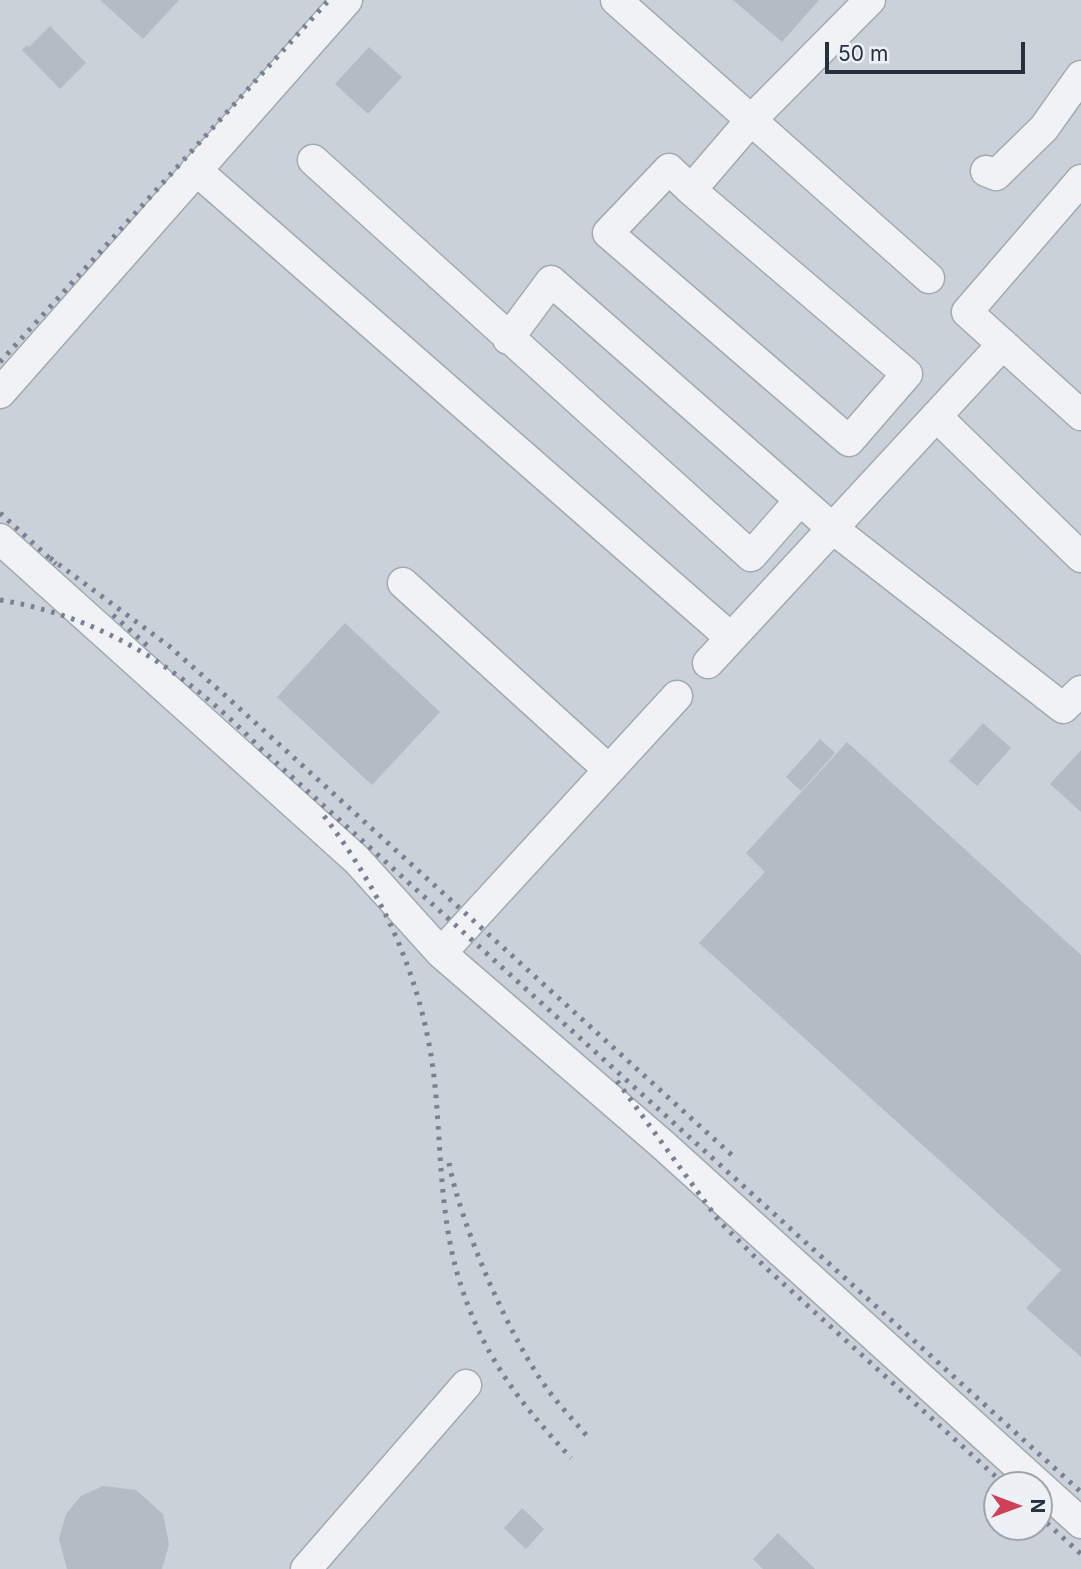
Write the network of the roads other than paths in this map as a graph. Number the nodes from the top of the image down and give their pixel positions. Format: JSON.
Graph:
{"nodes":[{"id":1,"x":347,"y":0,"type":"edge"},
{"id":2,"x":616,"y":0,"type":"edge"},
{"id":3,"x":870,"y":0,"type":"edge"},
{"id":4,"x":1081,"y":76,"type":"edge"},
{"id":5,"x":751,"y":120,"type":"junction"},
{"id":6,"x":313,"y":160,"type":"dead end"},
{"id":7,"x":196,"y":170,"type":"junction"},
{"id":8,"x":986,"y":171,"type":"dead end"},
{"id":9,"x":1081,"y":180,"type":"edge"},
{"id":10,"x":691,"y":190,"type":"junction"},
{"id":11,"x":929,"y":278,"type":"dead end"},
{"id":12,"x":508,"y":339,"type":"junction"},
{"id":13,"x":1003,"y":344,"type":"junction"},
{"id":14,"x":0,"y":393,"type":"edge"},
{"id":15,"x":1081,"y":415,"type":"edge"},
{"id":16,"x":936,"y":416,"type":"junction"},
{"id":17,"x":800,"y":500,"type":"junction"},
{"id":18,"x":832,"y":528,"type":"junction"},
{"id":19,"x":0,"y":539,"type":"edge"},
{"id":20,"x":1081,"y":557,"type":"edge"},
{"id":21,"x":402,"y":583,"type":"dead end"},
{"id":22,"x":731,"y":638,"type":"junction"},
{"id":23,"x":708,"y":663,"type":"dead end"},
{"id":24,"x":1081,"y":691,"type":"edge"},
{"id":25,"x":677,"y":696,"type":"dead end"},
{"id":26,"x":609,"y":770,"type":"junction"},
{"id":27,"x":441,"y":953,"type":"junction"},
{"id":28,"x":466,"y":1384,"type":"dead end"},
{"id":29,"x":1081,"y":1523,"type":"edge"},
{"id":30,"x":306,"y":1569,"type":"edge"}],
"edges":[{"from":1,"to":7,"type":"lane"},
{"from":2,"to":5,"type":"lane"},
{"from":3,"to":5,"type":"lane"},
{"from":4,"to":8,"type":"lane"},
{"from":5,"to":10,"type":"lane"},
{"from":5,"to":11,"type":"lane"},
{"from":6,"to":12,"type":"lane"},
{"from":7,"to":14,"type":"lane"},
{"from":7,"to":22,"type":"lane"},
{"from":9,"to":13,"type":"lane"},
{"from":10,"to":10,"type":"lane"},
{"from":12,"to":17,"type":"lane"},
{"from":12,"to":17,"type":"lane"},
{"from":13,"to":15,"type":"lane"},
{"from":13,"to":16,"type":"lane"},
{"from":16,"to":18,"type":"lane"},
{"from":16,"to":20,"type":"lane"},
{"from":17,"to":18,"type":"lane"},
{"from":18,"to":22,"type":"lane"},
{"from":18,"to":24,"type":"lane"},
{"from":19,"to":27,"type":"lane"},
{"from":21,"to":26,"type":"lane"},
{"from":22,"to":23,"type":"lane"},
{"from":25,"to":26,"type":"lane"},
{"from":26,"to":27,"type":"lane"},
{"from":27,"to":29,"type":"lane"},
{"from":28,"to":30,"type":"lane"}]}
